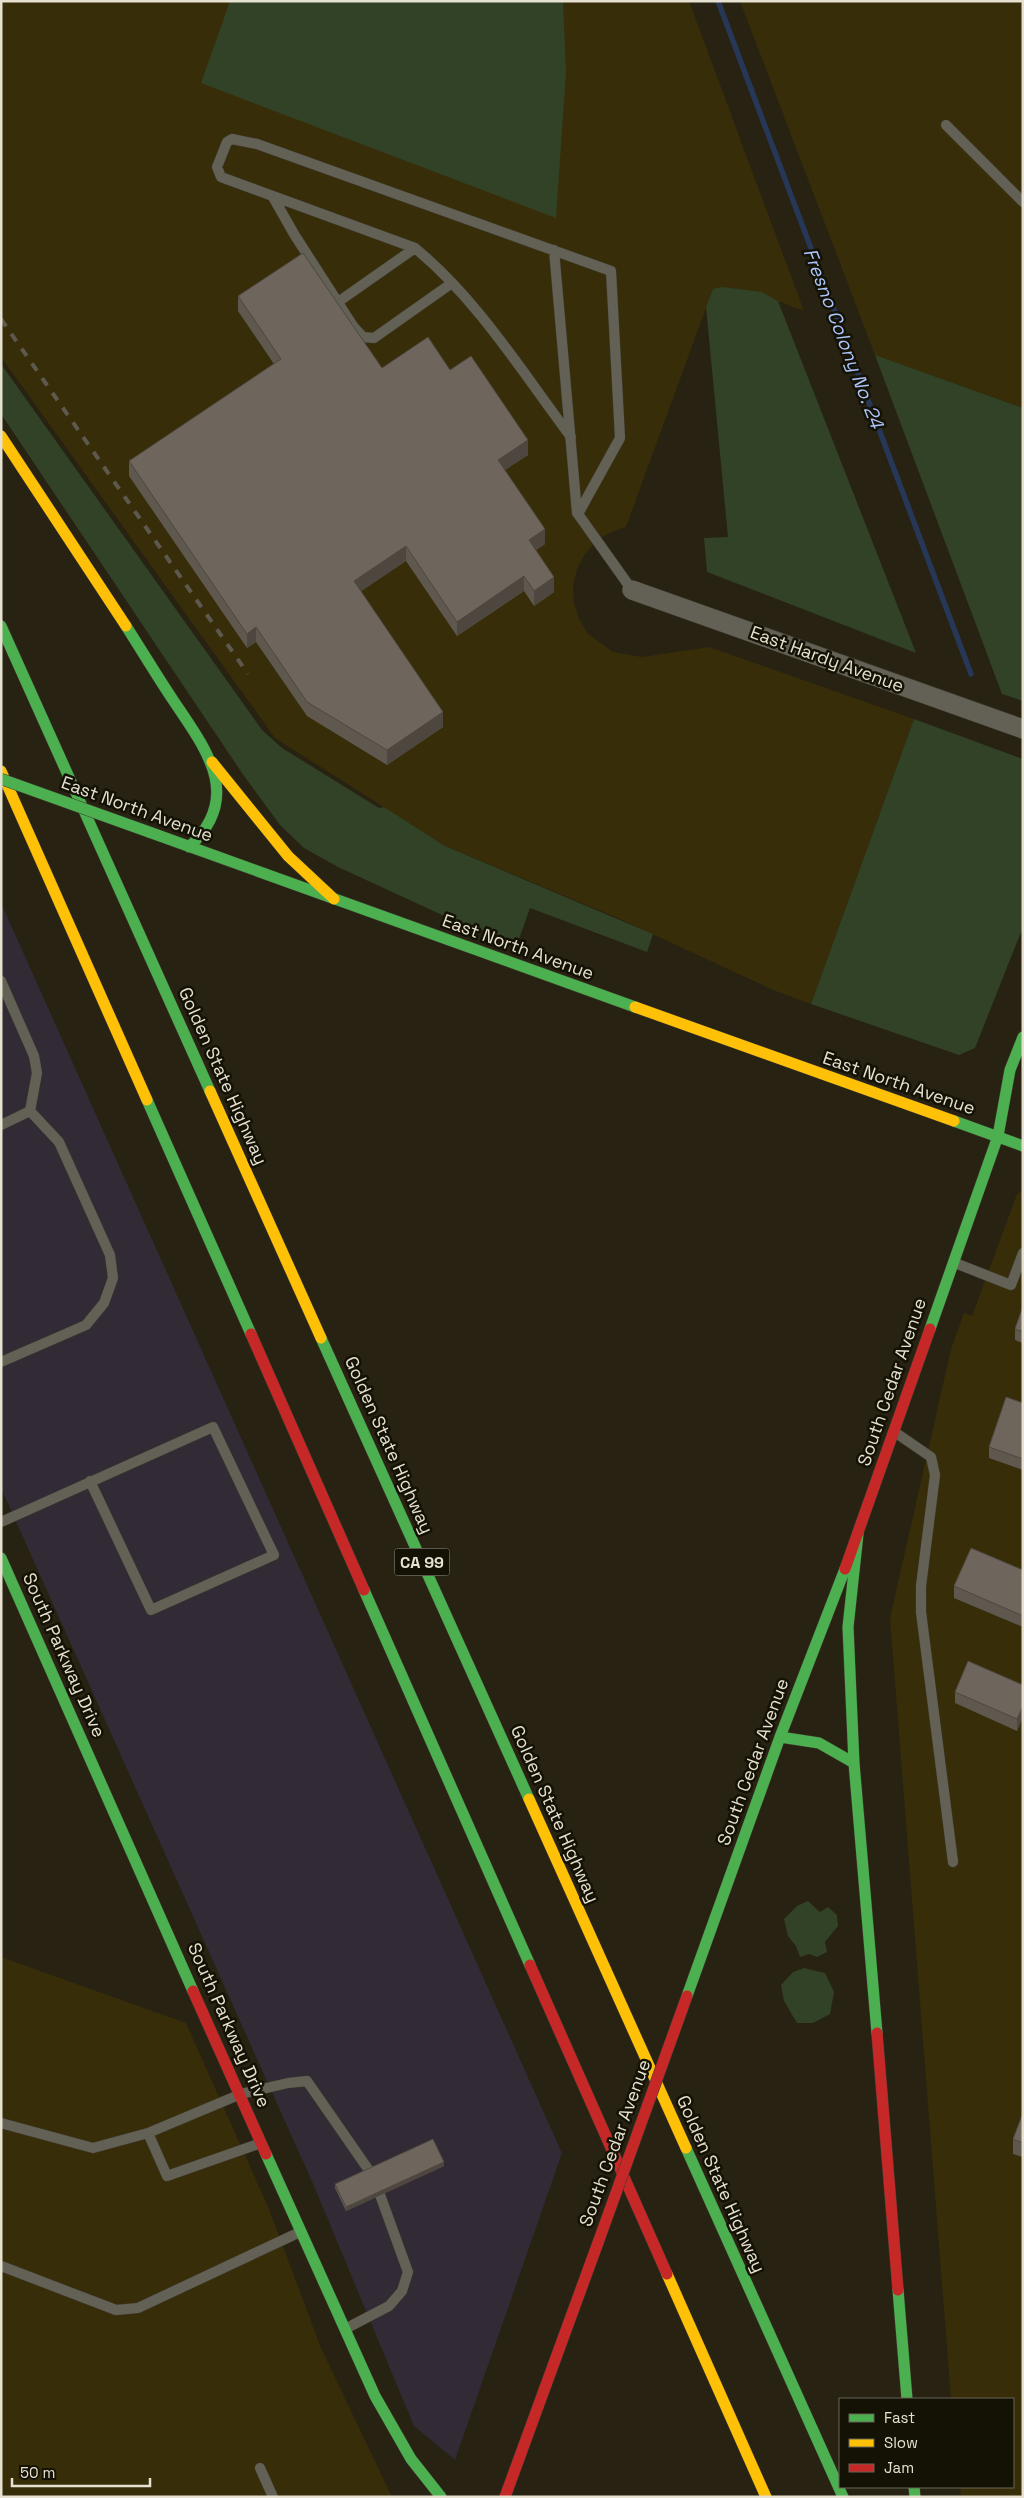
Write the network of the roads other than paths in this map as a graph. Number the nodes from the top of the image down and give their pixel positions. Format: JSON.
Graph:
{"nodes":[{"id":1,"x":946,"y":125,"type":"dead end"},
{"id":2,"x":273,"y":197,"type":"junction"},
{"id":3,"x":1023,"y":202,"type":"edge"},
{"id":4,"x":415,"y":248,"type":"junction"},
{"id":5,"x":554,"y":250,"type":"junction"},
{"id":6,"x":452,"y":283,"type":"junction"},
{"id":7,"x":338,"y":302,"type":"junction"},
{"id":8,"x":1,"y":436,"type":"edge"},
{"id":9,"x":571,"y":437,"type":"junction"},
{"id":10,"x":578,"y":514,"type":"junction"},
{"id":11,"x":632,"y":590,"type":"joint"},
{"id":12,"x":1,"y":626,"type":"edge"},
{"id":13,"x":1023,"y":729,"type":"edge"},
{"id":14,"x":208,"y":756,"type":"junction"},
{"id":15,"x":1,"y":771,"type":"edge"},
{"id":16,"x":1,"y":779,"type":"edge"},
{"id":17,"x":189,"y":847,"type":"junction"},
{"id":18,"x":334,"y":899,"type":"junction"},
{"id":19,"x":1,"y":981,"type":"edge"},
{"id":20,"x":1023,"y":1037,"type":"edge"},
{"id":21,"x":30,"y":1111,"type":"junction"},
{"id":22,"x":1,"y":1125,"type":"edge"},
{"id":23,"x":998,"y":1136,"type":"junction"},
{"id":24,"x":1023,"y":1146,"type":"edge"},
{"id":25,"x":1023,"y":1253,"type":"edge"},
{"id":26,"x":952,"y":1262,"type":"junction"},
{"id":27,"x":1,"y":1362,"type":"edge"},
{"id":28,"x":894,"y":1431,"type":"junction"},
{"id":29,"x":90,"y":1481,"type":"junction"},
{"id":30,"x":1,"y":1522,"type":"edge"},
{"id":31,"x":858,"y":1534,"type":"junction"},
{"id":32,"x":1,"y":1558,"type":"edge"},
{"id":33,"x":780,"y":1737,"type":"junction"},
{"id":34,"x":854,"y":1763,"type":"junction"},
{"id":35,"x":953,"y":1862,"type":"dead end"},
{"id":36,"x":241,"y":2094,"type":"junction"},
{"id":37,"x":1,"y":2123,"type":"edge"},
{"id":38,"x":148,"y":2133,"type":"junction"},
{"id":39,"x":261,"y":2142,"type":"junction"},
{"id":40,"x":368,"y":2169,"type":"edge"},
{"id":41,"x":379,"y":2192,"type":"edge"},
{"id":42,"x":301,"y":2232,"type":"junction"},
{"id":43,"x":1,"y":2266,"type":"edge"},
{"id":44,"x":344,"y":2330,"type":"junction"},
{"id":45,"x":907,"y":2398,"type":"edge"},
{"id":46,"x":394,"y":2433,"type":"junction"},
{"id":47,"x":260,"y":2468,"type":"dead end"},
{"id":48,"x":411,"y":2478,"type":"dead end"},
{"id":49,"x":273,"y":2497,"type":"edge"},
{"id":50,"x":441,"y":2497,"type":"edge"},
{"id":51,"x":505,"y":2497,"type":"edge"},
{"id":52,"x":766,"y":2497,"type":"edge"},
{"id":53,"x":843,"y":2497,"type":"edge"}],
"edges":[{"from":1,"to":3,"type":"lane"},
{"from":2,"to":4,"type":"lane"},
{"from":2,"to":5,"type":"lane"},
{"from":2,"to":7,"type":"lane"},
{"from":4,"to":6,"type":"lane"},
{"from":4,"to":7,"type":"lane"},
{"from":5,"to":9,"type":"lane"},
{"from":5,"to":10,"type":"lane"},
{"from":6,"to":7,"type":"lane"},
{"from":6,"to":9,"type":"lane"},
{"from":8,"to":14,"type":"main road"},
{"from":9,"to":10,"type":"lane"},
{"from":10,"to":11,"type":"lane"},
{"from":11,"to":13,"type":"street","name":"East Hardy Avenue"},
{"from":12,"to":53,"type":"main road","name":"Golden State Highway","number":"CA 99"},
{"from":14,"to":17,"type":"main road"},
{"from":14,"to":18,"type":"main road"},
{"from":15,"to":52,"type":"main road"},
{"from":16,"to":17,"type":"main road","name":"East North Avenue","bridge":true},
{"from":17,"to":18,"type":"main road","name":"East North Avenue"},
{"from":18,"to":23,"type":"main road","name":"East North Avenue"},
{"from":19,"to":21,"type":"lane"},
{"from":20,"to":23,"type":"main road","name":"South Cedar Avenue"},
{"from":21,"to":22,"type":"lane"},
{"from":21,"to":27,"type":"lane"},
{"from":23,"to":24,"type":"main road","name":"East North Avenue"},
{"from":23,"to":26,"type":"main road","name":"South Cedar Avenue"},
{"from":25,"to":26,"type":"lane"},
{"from":26,"to":28,"type":"main road","name":"South Cedar Avenue"},
{"from":28,"to":31,"type":"main road","name":"South Cedar Avenue"},
{"from":28,"to":35,"type":"lane"},
{"from":29,"to":29,"type":"lane"},
{"from":29,"to":30,"type":"lane"},
{"from":31,"to":33,"type":"main road","name":"South Cedar Avenue"},
{"from":31,"to":34,"type":"main road"},
{"from":32,"to":36,"type":"main road","name":"South Parkway Drive"},
{"from":33,"to":34,"type":"main road"},
{"from":33,"to":51,"type":"main road","name":"South Cedar Avenue","bridge":true},
{"from":34,"to":45,"type":"main road"},
{"from":36,"to":38,"type":"lane"},
{"from":36,"to":39,"type":"main road","name":"South Parkway Drive"},
{"from":36,"to":40,"type":"lane"},
{"from":37,"to":38,"type":"lane"},
{"from":38,"to":39,"type":"lane"},
{"from":39,"to":42,"type":"main road","name":"South Parkway Drive"},
{"from":41,"to":44,"type":"lane"},
{"from":42,"to":43,"type":"lane"},
{"from":42,"to":44,"type":"main road","name":"South Parkway Drive"},
{"from":44,"to":46,"type":"main road","name":"South Parkway Drive"},
{"from":46,"to":48,"type":"main road"},
{"from":46,"to":50,"type":"main road","name":"South Parkway Drive"},
{"from":47,"to":49,"type":"lane"}]}
